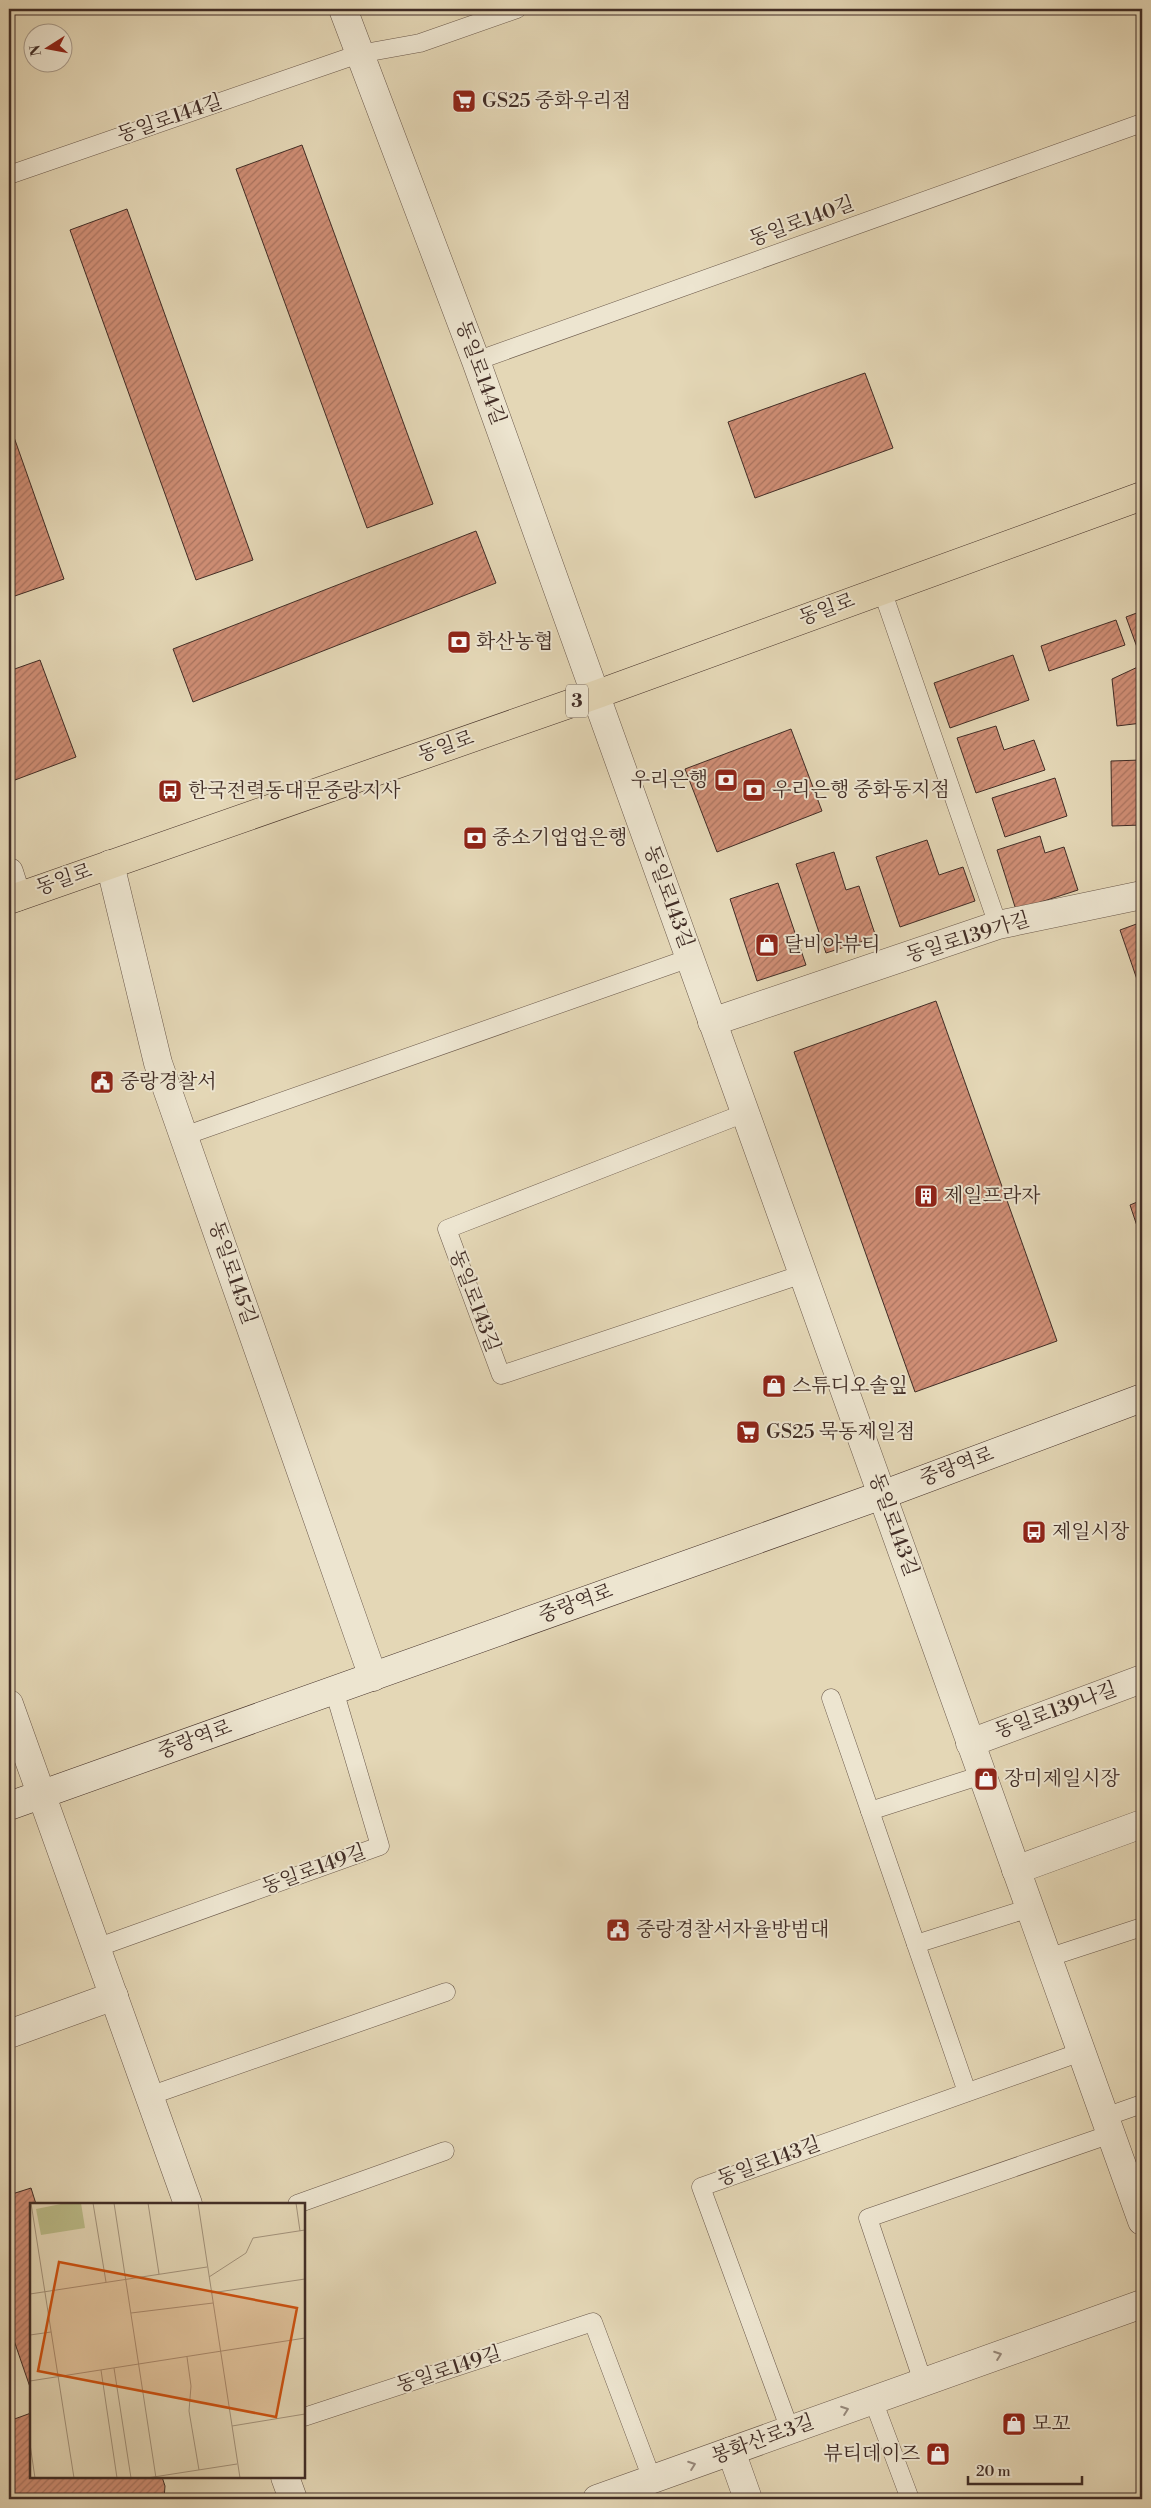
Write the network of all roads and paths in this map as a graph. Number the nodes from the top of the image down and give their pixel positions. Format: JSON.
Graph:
{"nodes":[{"id":1,"x":343,"y":9,"type":"edge"},
{"id":2,"x":517,"y":9,"type":"edge"},
{"id":3,"x":359,"y":54,"type":"junction"},
{"id":4,"x":1142,"y":123,"type":"edge"},
{"id":5,"x":9,"y":175,"type":"edge"},
{"id":6,"x":476,"y":362,"type":"junction"},
{"id":7,"x":1142,"y":496,"type":"edge"},
{"id":8,"x":882,"y":590,"type":"junction"},
{"id":9,"x":595,"y":695,"type":"junction"},
{"id":10,"x":110,"y":864,"type":"junction"},
{"id":11,"x":12,"y":889,"type":"edge"},
{"id":12,"x":1142,"y":894,"type":"edge"},
{"id":13,"x":998,"y":925,"type":"junction"},
{"id":14,"x":690,"y":958,"type":"junction"},
{"id":15,"x":712,"y":1022,"type":"junction"},
{"id":16,"x":745,"y":1113,"type":"junction"},
{"id":17,"x":184,"y":1136,"type":"junction"},
{"id":18,"x":803,"y":1274,"type":"junction"},
{"id":19,"x":1142,"y":1398,"type":"edge"},
{"id":20,"x":882,"y":1495,"type":"junction"},
{"id":21,"x":373,"y":1677,"type":"junction"},
{"id":22,"x":1142,"y":1679,"type":"edge"},
{"id":23,"x":334,"y":1690,"type":"junction"},
{"id":24,"x":831,"y":1698,"type":"dead end"},
{"id":25,"x":9,"y":1704,"type":"edge"},
{"id":26,"x":970,"y":1743,"type":"junction"},
{"id":27,"x":982,"y":1775,"type":"junction"},
{"id":28,"x":41,"y":1794,"type":"junction"},
{"id":29,"x":9,"y":1806,"type":"edge"},
{"id":30,"x":870,"y":1811,"type":"junction"},
{"id":31,"x":1142,"y":1824,"type":"edge"},
{"id":32,"x":1016,"y":1870,"type":"junction"},
{"id":33,"x":1030,"y":1908,"type":"junction"},
{"id":34,"x":1142,"y":1927,"type":"edge"},
{"id":35,"x":916,"y":1944,"type":"junction"},
{"id":36,"x":96,"y":1948,"type":"junction"},
{"id":37,"x":1047,"y":1958,"type":"junction"},
{"id":38,"x":446,"y":1992,"type":"dead end"},
{"id":39,"x":114,"y":1996,"type":"junction"},
{"id":40,"x":9,"y":2034,"type":"edge"},
{"id":41,"x":1081,"y":2052,"type":"junction"},
{"id":42,"x":967,"y":2092,"type":"junction"},
{"id":43,"x":149,"y":2096,"type":"junction"},
{"id":44,"x":1142,"y":2104,"type":"edge"},
{"id":45,"x":1108,"y":2126,"type":"junction"},
{"id":46,"x":445,"y":2151,"type":"dead end"},
{"id":47,"x":188,"y":2203,"type":"edge"},
{"id":48,"x":300,"y":2203,"type":"edge"},
{"id":49,"x":1142,"y":2222,"type":"edge"},
{"id":50,"x":1142,"y":2304,"type":"edge"},
{"id":51,"x":923,"y":2382,"type":"junction"},
{"id":52,"x":873,"y":2400,"type":"junction"},
{"id":53,"x":305,"y":2417,"type":"edge"},
{"id":54,"x":790,"y":2430,"type":"junction"},
{"id":55,"x":731,"y":2451,"type":"junction"},
{"id":56,"x":285,"y":2478,"type":"edge"},
{"id":57,"x":652,"y":2480,"type":"junction"},
{"id":58,"x":293,"y":2499,"type":"edge"},
{"id":59,"x":597,"y":2499,"type":"edge"},
{"id":60,"x":748,"y":2499,"type":"edge"},
{"id":61,"x":910,"y":2499,"type":"edge"}],
"edges":[{"from":1,"to":3,"type":"street","name":"동일로144길"},
{"from":2,"to":3,"type":"lane"},
{"from":3,"to":5,"type":"lane","name":"동일로144길"},
{"from":3,"to":6,"type":"street","name":"동일로144길"},
{"from":4,"to":6,"type":"lane","name":"동일로140길"},
{"from":6,"to":9,"type":"street","name":"동일로144길"},
{"from":7,"to":8,"type":"main road","name":"동일로","number":"3"},
{"from":8,"to":9,"type":"main road","name":"동일로","number":"3"},
{"from":8,"to":13,"type":"lane","name":"동일로"},
{"from":9,"to":10,"type":"main road","name":"동일로","number":"3"},
{"from":9,"to":14,"type":"street","name":"동일로143길"},
{"from":10,"to":11,"type":"main road","name":"동일로","number":"3"},
{"from":10,"to":17,"type":"street","name":"동일로145길"},
{"from":12,"to":13,"type":"street","name":"동일로139가길"},
{"from":13,"to":15,"type":"street","name":"동일로139가길"},
{"from":14,"to":15,"type":"street","name":"동일로143길"},
{"from":14,"to":17,"type":"lane","name":"동일로143길"},
{"from":15,"to":16,"type":"street","name":"동일로143길"},
{"from":16,"to":18,"type":"street","name":"동일로143길"},
{"from":16,"to":18,"type":"lane","name":"동일로143길"},
{"from":17,"to":21,"type":"street","name":"동일로145길"},
{"from":18,"to":20,"type":"street","name":"동일로143길"},
{"from":19,"to":20,"type":"street","name":"중랑역로"},
{"from":20,"to":21,"type":"street","name":"중랑역로"},
{"from":20,"to":26,"type":"street","name":"동일로143길"},
{"from":21,"to":23,"type":"street","name":"중랑역로"},
{"from":22,"to":26,"type":"street","name":"동일로139나길"},
{"from":23,"to":28,"type":"street","name":"중랑역로"},
{"from":23,"to":36,"type":"lane","name":"동일로149길"},
{"from":24,"to":30,"type":"lane"},
{"from":25,"to":28,"type":"street"},
{"from":26,"to":27,"type":"street","name":"동일로143길"},
{"from":27,"to":30,"type":"lane"},
{"from":27,"to":32,"type":"street","name":"동일로143길"},
{"from":28,"to":29,"type":"street","name":"중랑역로"},
{"from":28,"to":36,"type":"street"},
{"from":30,"to":35,"type":"lane"},
{"from":31,"to":32,"type":"street"},
{"from":32,"to":33,"type":"street","name":"동일로143길"},
{"from":33,"to":35,"type":"lane"},
{"from":33,"to":37,"type":"street","name":"동일로143길"},
{"from":34,"to":37,"type":"lane"},
{"from":35,"to":42,"type":"lane"},
{"from":36,"to":39,"type":"street"},
{"from":37,"to":41,"type":"street","name":"동일로143길"},
{"from":38,"to":43,"type":"lane"},
{"from":39,"to":40,"type":"street"},
{"from":39,"to":43,"type":"street"},
{"from":41,"to":42,"type":"lane","name":"동일로143길"},
{"from":41,"to":45,"type":"street","name":"동일로143길"},
{"from":42,"to":54,"type":"lane","name":"동일로143길"},
{"from":43,"to":47,"type":"street"},
{"from":44,"to":45,"type":"lane"},
{"from":45,"to":49,"type":"street","name":"동일로143길"},
{"from":45,"to":51,"type":"lane"},
{"from":46,"to":48,"type":"lane"},
{"from":51,"to":50,"type":"street","name":"봉화산로3길","one_way":true},
{"from":51,"to":52,"type":"street","name":"봉화산로3길"},
{"from":54,"to":52,"type":"street","name":"봉화산로3길","one_way":true},
{"from":52,"to":61,"type":"lane"},
{"from":53,"to":57,"type":"lane","name":"동일로149길"},
{"from":54,"to":55,"type":"street","name":"봉화산로3길"},
{"from":57,"to":55,"type":"street","name":"봉화산로3길","one_way":true},
{"from":55,"to":60,"type":"street"},
{"from":56,"to":58,"type":"street"},
{"from":57,"to":59,"type":"street","name":"봉화산로3길"}]}
